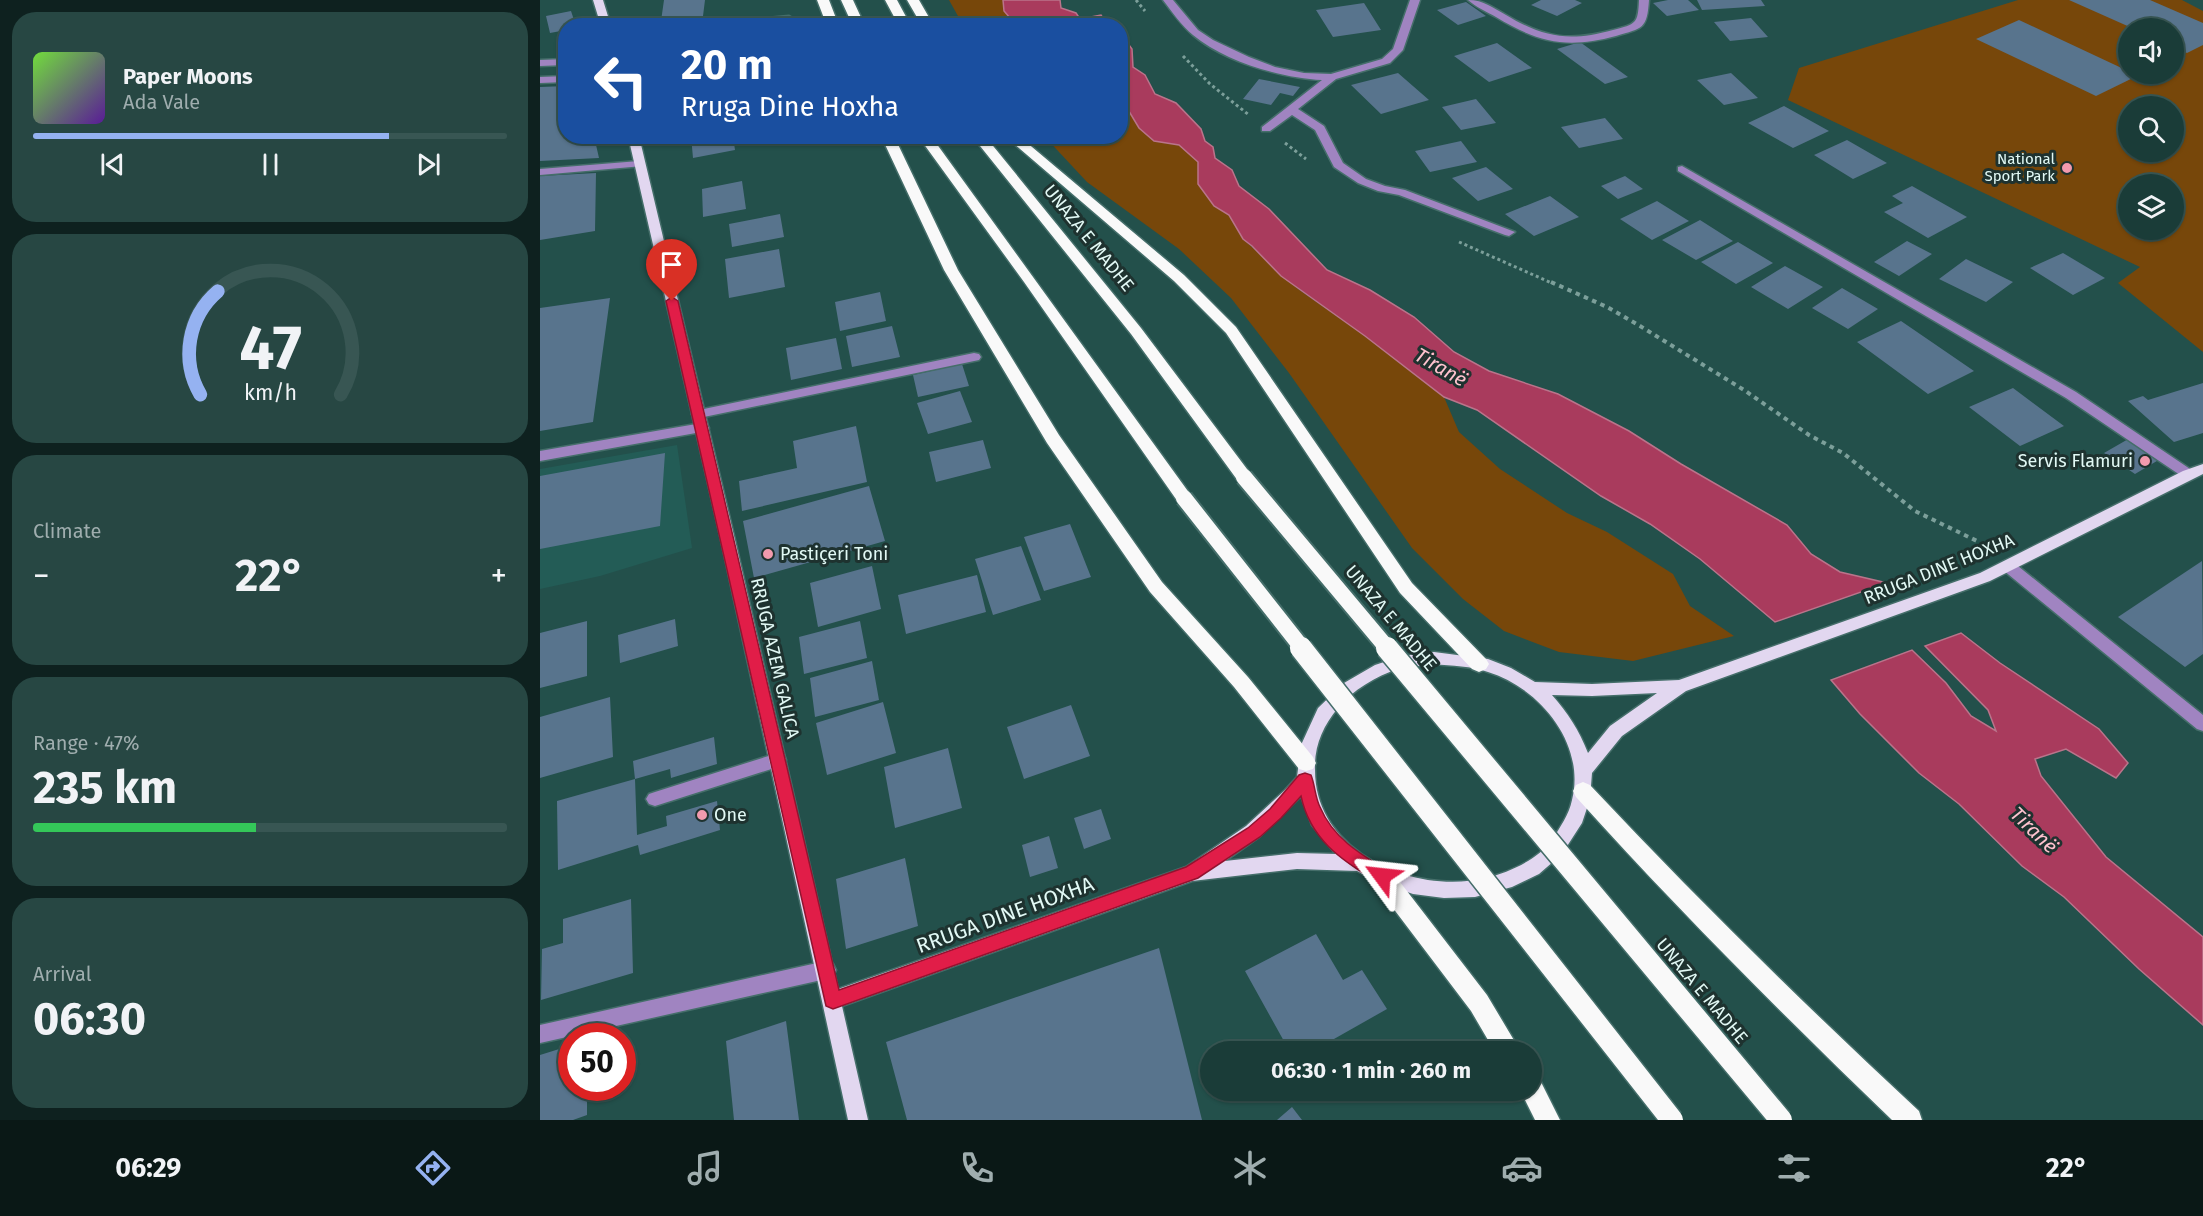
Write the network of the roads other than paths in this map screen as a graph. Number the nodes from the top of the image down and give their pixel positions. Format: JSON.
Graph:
{"nodes":[{"id":1,"x":598,"y":0,"type":"edge"},
{"id":2,"x":823,"y":0,"type":"edge"},
{"id":3,"x":847,"y":0,"type":"edge"},
{"id":4,"x":891,"y":0,"type":"edge"},
{"id":5,"x":913,"y":0,"type":"edge"},
{"id":6,"x":1168,"y":0,"type":"edge"},
{"id":7,"x":1415,"y":0,"type":"edge"},
{"id":8,"x":1473,"y":0,"type":"edge"},
{"id":9,"x":1644,"y":0,"type":"edge"},
{"id":10,"x":604,"y":18,"type":"edge"},
{"id":11,"x":830,"y":18,"type":"edge"},
{"id":12,"x":855,"y":18,"type":"edge"},
{"id":13,"x":901,"y":18,"type":"edge"},
{"id":14,"x":923,"y":18,"type":"edge"},
{"id":15,"x":558,"y":62,"type":"edge"},
{"id":16,"x":540,"y":63,"type":"edge"},
{"id":17,"x":1332,"y":77,"type":"junction"},
{"id":18,"x":558,"y":79,"type":"edge"},
{"id":19,"x":540,"y":80,"type":"edge"},
{"id":20,"x":1291,"y":110,"type":"junction"},
{"id":21,"x":1266,"y":129,"type":"road end"},
{"id":22,"x":635,"y":144,"type":"edge"},
{"id":23,"x":891,"y":144,"type":"edge"},
{"id":24,"x":930,"y":144,"type":"edge"},
{"id":25,"x":984,"y":144,"type":"edge"},
{"id":26,"x":1019,"y":144,"type":"edge"},
{"id":27,"x":639,"y":165,"type":"junction"},
{"id":28,"x":1682,"y":169,"type":"dead end"},
{"id":29,"x":540,"y":172,"type":"edge"},
{"id":30,"x":1509,"y":232,"type":"dead end"},
{"id":31,"x":974,"y":357,"type":"dead end"},
{"id":32,"x":700,"y":421,"type":"junction"},
{"id":33,"x":540,"y":456,"type":"edge"},
{"id":34,"x":2203,"y":469,"type":"edge"},
{"id":35,"x":2188,"y":474,"type":"junction"},
{"id":36,"x":2008,"y":566,"type":"junction"},
{"id":37,"x":1479,"y":664,"type":"junction"},
{"id":38,"x":1680,"y":686,"type":"junction"},
{"id":39,"x":1534,"y":688,"type":"junction"},
{"id":40,"x":2203,"y":724,"type":"edge"},
{"id":41,"x":778,"y":760,"type":"junction"},
{"id":42,"x":1305,"y":772,"type":"junction"},
{"id":43,"x":1583,"y":781,"type":"junction"},
{"id":44,"x":655,"y":799,"type":"dead end"},
{"id":45,"x":1359,"y":863,"type":"junction"},
{"id":46,"x":1192,"y":873,"type":"junction"},
{"id":47,"x":1382,"y":876,"type":"junction"},
{"id":48,"x":825,"y":970,"type":"junction"},
{"id":49,"x":833,"y":1000,"type":"junction"},
{"id":50,"x":540,"y":1034,"type":"edge"},
{"id":51,"x":1502,"y":1041,"type":"edge"},
{"id":52,"x":1538,"y":1101,"type":"edge"},
{"id":53,"x":858,"y":1120,"type":"edge"},
{"id":54,"x":1548,"y":1120,"type":"edge"},
{"id":55,"x":1672,"y":1120,"type":"edge"},
{"id":56,"x":1781,"y":1120,"type":"edge"},
{"id":57,"x":1910,"y":1120,"type":"edge"}],
"edges":[{"from":1,"to":10,"type":"main road"},
{"from":2,"to":11,"type":"highway"},
{"from":3,"to":12,"type":"highway"},
{"from":4,"to":13,"type":"highway"},
{"from":5,"to":14,"type":"highway"},
{"from":6,"to":17,"type":"street"},
{"from":7,"to":17,"type":"street"},
{"from":8,"to":9,"type":"street"},
{"from":15,"to":16,"type":"street"},
{"from":17,"to":20,"type":"street"},
{"from":18,"to":19,"type":"street"},
{"from":20,"to":21,"type":"street"},
{"from":20,"to":30,"type":"street"},
{"from":22,"to":27,"type":"main road","name":"RRUGA AZEM GALICA"},
{"from":23,"to":42,"type":"highway"},
{"from":24,"to":55,"type":"highway","bridge":true},
{"from":25,"to":56,"type":"highway","name":"UNAZA E MADHE","bridge":true},
{"from":26,"to":37,"type":"highway"},
{"from":27,"to":29,"type":"street"},
{"from":27,"to":32,"type":"main road","name":"RRUGA AZEM GALICA"},
{"from":28,"to":35,"type":"street"},
{"from":31,"to":32,"type":"street"},
{"from":32,"to":33,"type":"street"},
{"from":32,"to":41,"type":"main road","name":"RRUGA AZEM GALICA"},
{"from":34,"to":35,"type":"main road","name":"RRUGA DINE HOXHA"},
{"from":35,"to":36,"type":"main road","name":"RRUGA DINE HOXHA"},
{"from":36,"to":38,"type":"main road","name":"RRUGA DINE HOXHA"},
{"from":36,"to":40,"type":"street"},
{"from":37,"to":39,"type":"main road","name":"RRUGA DINE HOXHA"},
{"from":37,"to":42,"type":"main road","name":"RRUGA DINE HOXHA"},
{"from":38,"to":39,"type":"main road","name":"RRUGA DINE HOXHA"},
{"from":38,"to":43,"type":"main road","name":"RRUGA DINE HOXHA"},
{"from":39,"to":43,"type":"main road","name":"RRUGA DINE HOXHA"},
{"from":41,"to":44,"type":"street"},
{"from":41,"to":48,"type":"main road","name":"RRUGA AZEM GALICA"},
{"from":42,"to":45,"type":"main road","name":"RRUGA DINE HOXHA"},
{"from":42,"to":46,"type":"main road","name":"RRUGA DINE HOXHA"},
{"from":43,"to":47,"type":"main road","name":"RRUGA DINE HOXHA"},
{"from":43,"to":57,"type":"highway"},
{"from":45,"to":46,"type":"main road","name":"RRUGA DINE HOXHA"},
{"from":45,"to":47,"type":"main road","name":"RRUGA DINE HOXHA"},
{"from":46,"to":49,"type":"main road","name":"RRUGA DINE HOXHA"},
{"from":47,"to":51,"type":"highway"},
{"from":48,"to":49,"type":"main road","name":"RRUGA AZEM GALICA"},
{"from":48,"to":50,"type":"street"},
{"from":49,"to":53,"type":"main road","name":"RRUGA AZEM GALICA"},
{"from":52,"to":54,"type":"highway"}]}
